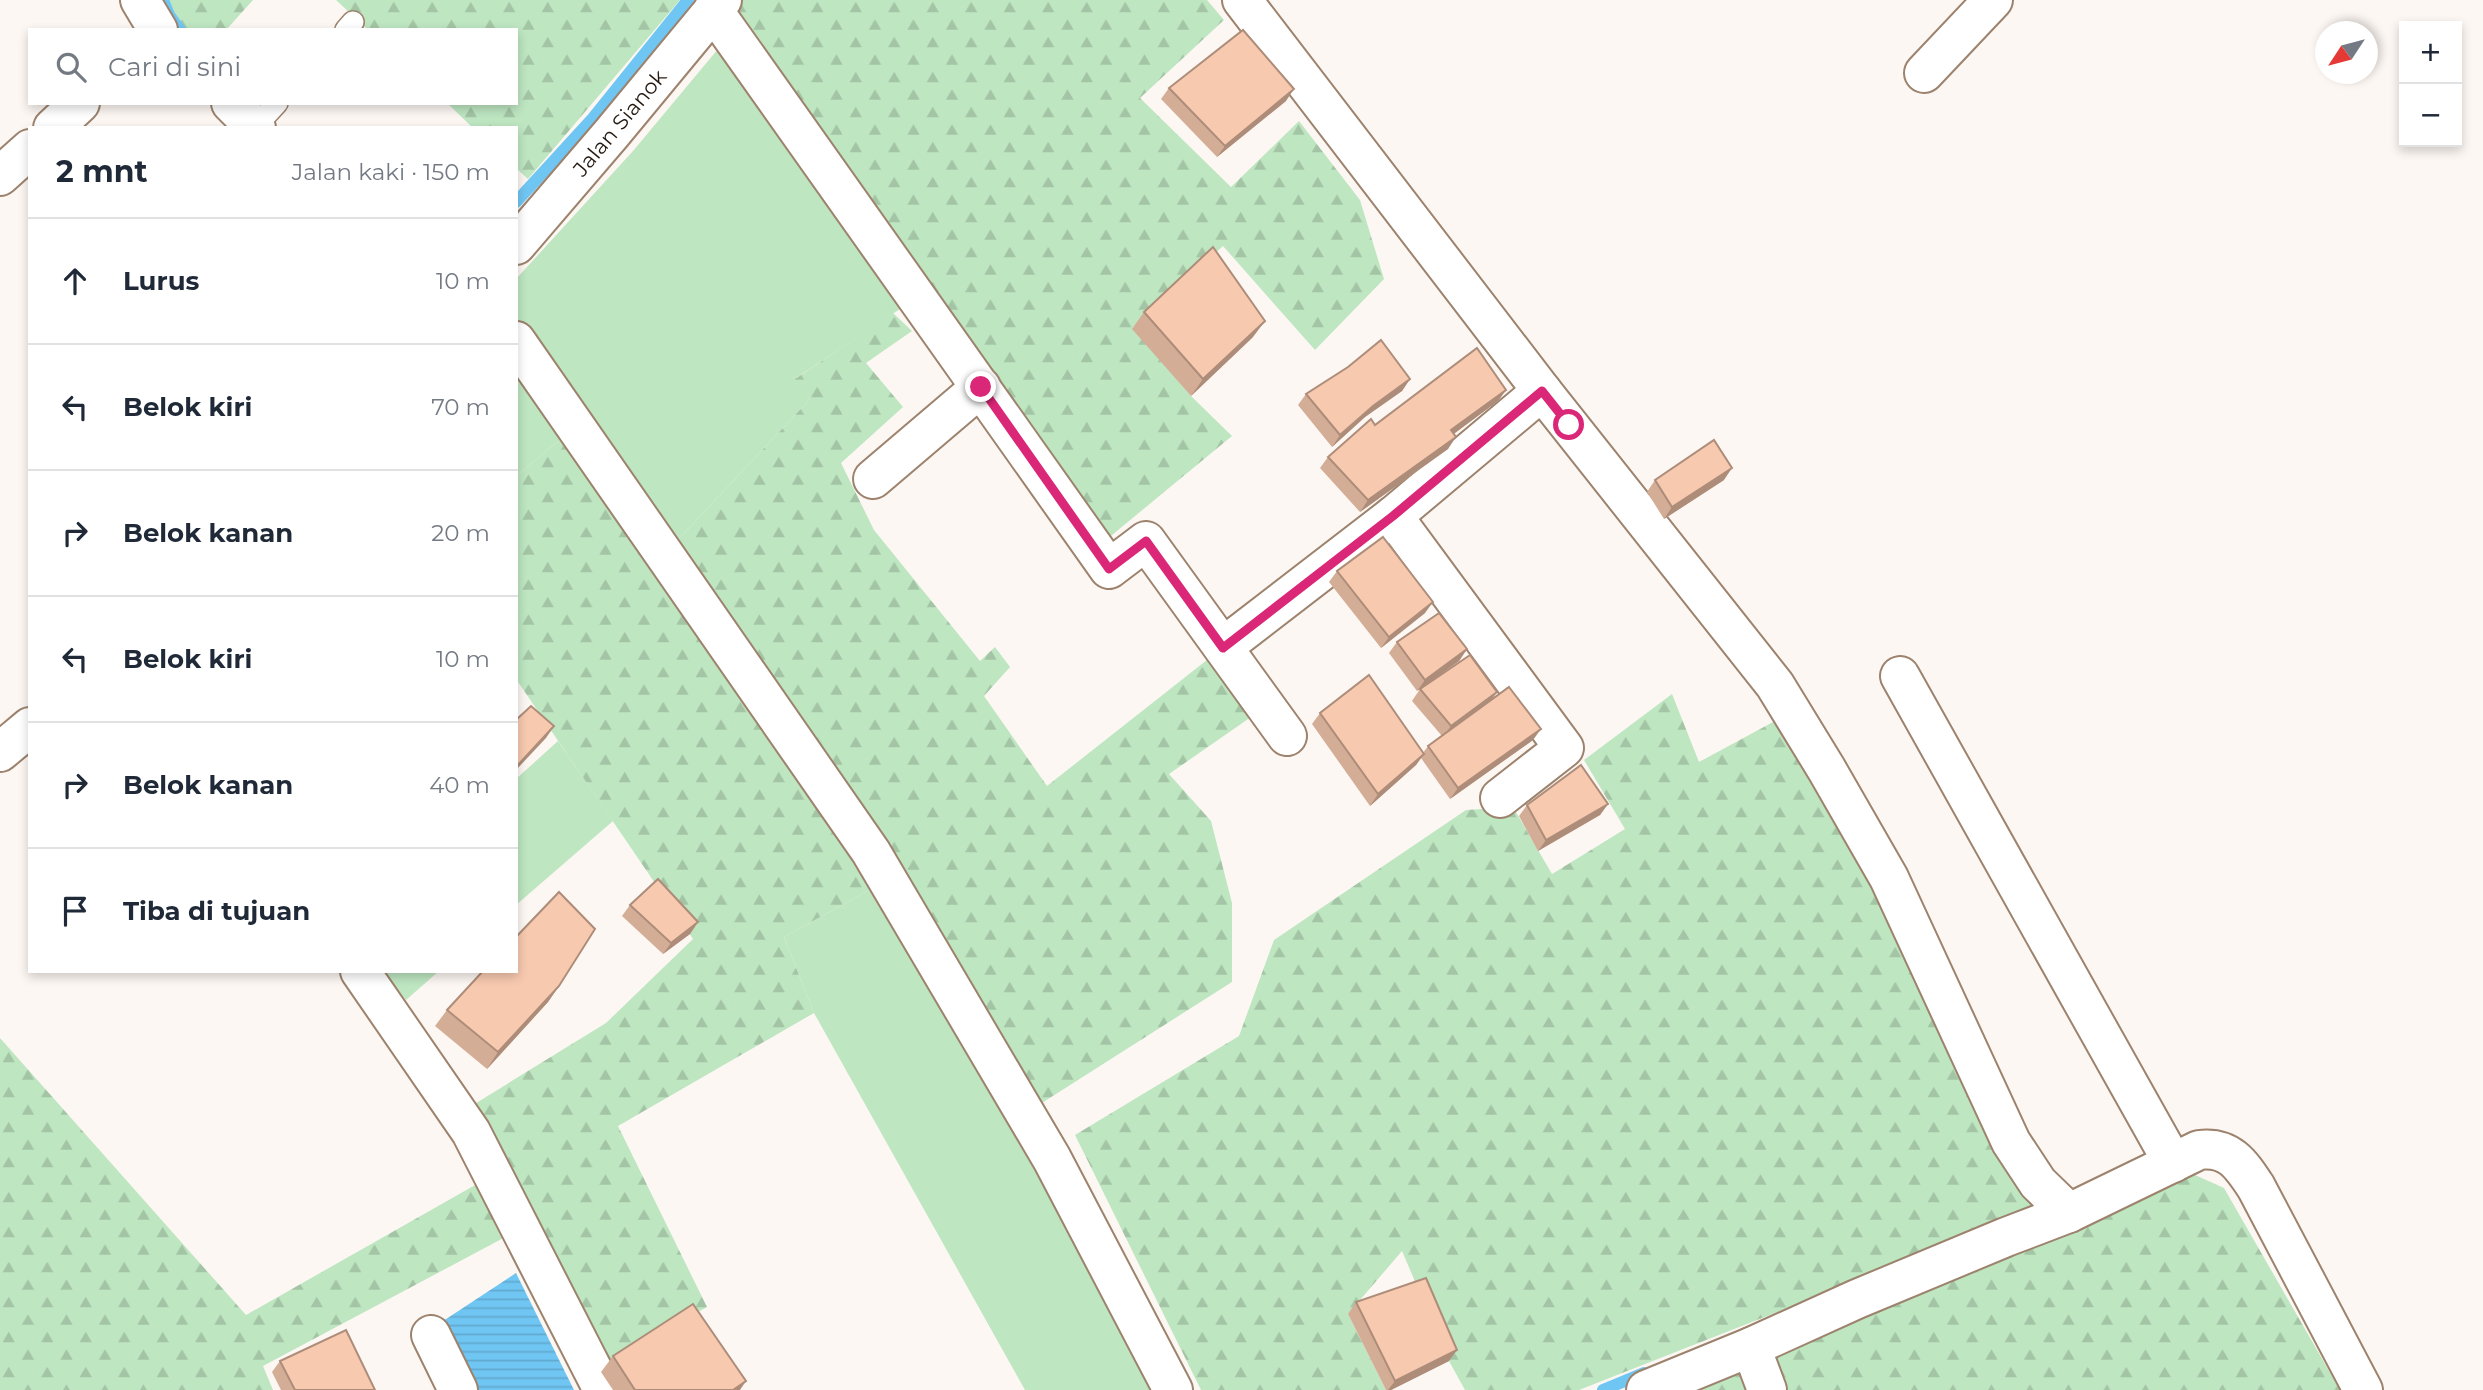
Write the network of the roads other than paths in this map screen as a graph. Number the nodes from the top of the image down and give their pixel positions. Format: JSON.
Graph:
{"nodes":[{"id":1,"x":140,"y":0,"type":"edge"},
{"id":2,"x":1242,"y":0,"type":"edge"},
{"id":3,"x":1993,"y":0,"type":"edge"},
{"id":4,"x":718,"y":5,"type":"edge"},
{"id":5,"x":157,"y":28,"type":"edge"},
{"id":6,"x":1924,"y":73,"type":"dead end"},
{"id":7,"x":78,"y":105,"type":"edge"},
{"id":8,"x":233,"y":105,"type":"edge"},
{"id":9,"x":275,"y":105,"type":"edge"},
{"id":10,"x":55,"y":126,"type":"edge"},
{"id":11,"x":255,"y":126,"type":"edge"},
{"id":12,"x":257,"y":126,"type":"edge"},
{"id":13,"x":28,"y":151,"type":"edge"},
{"id":14,"x":0,"y":176,"type":"edge"},
{"id":15,"x":518,"y":243,"type":"edge"},
{"id":16,"x":518,"y":344,"type":"edge"},
{"id":17,"x":981,"y":387,"type":"junction"},
{"id":18,"x":1542,"y":391,"type":"junction"},
{"id":19,"x":873,"y":479,"type":"dead end"},
{"id":20,"x":1393,"y":516,"type":"junction"},
{"id":21,"x":1223,"y":648,"type":"junction"},
{"id":22,"x":1900,"y":676,"type":"dead end"},
{"id":23,"x":28,"y":729,"type":"edge"},
{"id":24,"x":1287,"y":736,"type":"dead end"},
{"id":25,"x":0,"y":752,"type":"edge"},
{"id":26,"x":1500,"y":798,"type":"dead end"},
{"id":27,"x":361,"y":973,"type":"edge"},
{"id":28,"x":2173,"y":1163,"type":"junction"},
{"id":29,"x":2069,"y":1213,"type":"junction"},
{"id":30,"x":431,"y":1335,"type":"dead end"},
{"id":31,"x":1751,"y":1347,"type":"junction"},
{"id":32,"x":458,"y":1390,"type":"edge"},
{"id":33,"x":603,"y":1390,"type":"edge"},
{"id":34,"x":1173,"y":1390,"type":"edge"},
{"id":35,"x":1646,"y":1390,"type":"edge"},
{"id":36,"x":1767,"y":1390,"type":"edge"},
{"id":37,"x":2363,"y":1390,"type":"edge"}],
"edges":[{"from":1,"to":5,"type":"street"},
{"from":2,"to":18,"type":"street"},
{"from":3,"to":6,"type":"street"},
{"from":4,"to":15,"type":"street","name":"Jalan Sianok"},
{"from":4,"to":17,"type":"street"},
{"from":7,"to":10,"type":"street"},
{"from":8,"to":11,"type":"street"},
{"from":9,"to":12,"type":"lane"},
{"from":13,"to":14,"type":"street"},
{"from":16,"to":34,"type":"street"},
{"from":17,"to":19,"type":"street"},
{"from":17,"to":21,"type":"street"},
{"from":18,"to":20,"type":"street"},
{"from":18,"to":29,"type":"street"},
{"from":20,"to":21,"type":"street"},
{"from":20,"to":26,"type":"street"},
{"from":21,"to":24,"type":"street"},
{"from":22,"to":28,"type":"street"},
{"from":23,"to":25,"type":"street"},
{"from":27,"to":33,"type":"street"},
{"from":28,"to":29,"type":"street"},
{"from":28,"to":37,"type":"street"},
{"from":29,"to":31,"type":"street"},
{"from":30,"to":32,"type":"street"},
{"from":31,"to":35,"type":"street"},
{"from":31,"to":36,"type":"street"}]}
